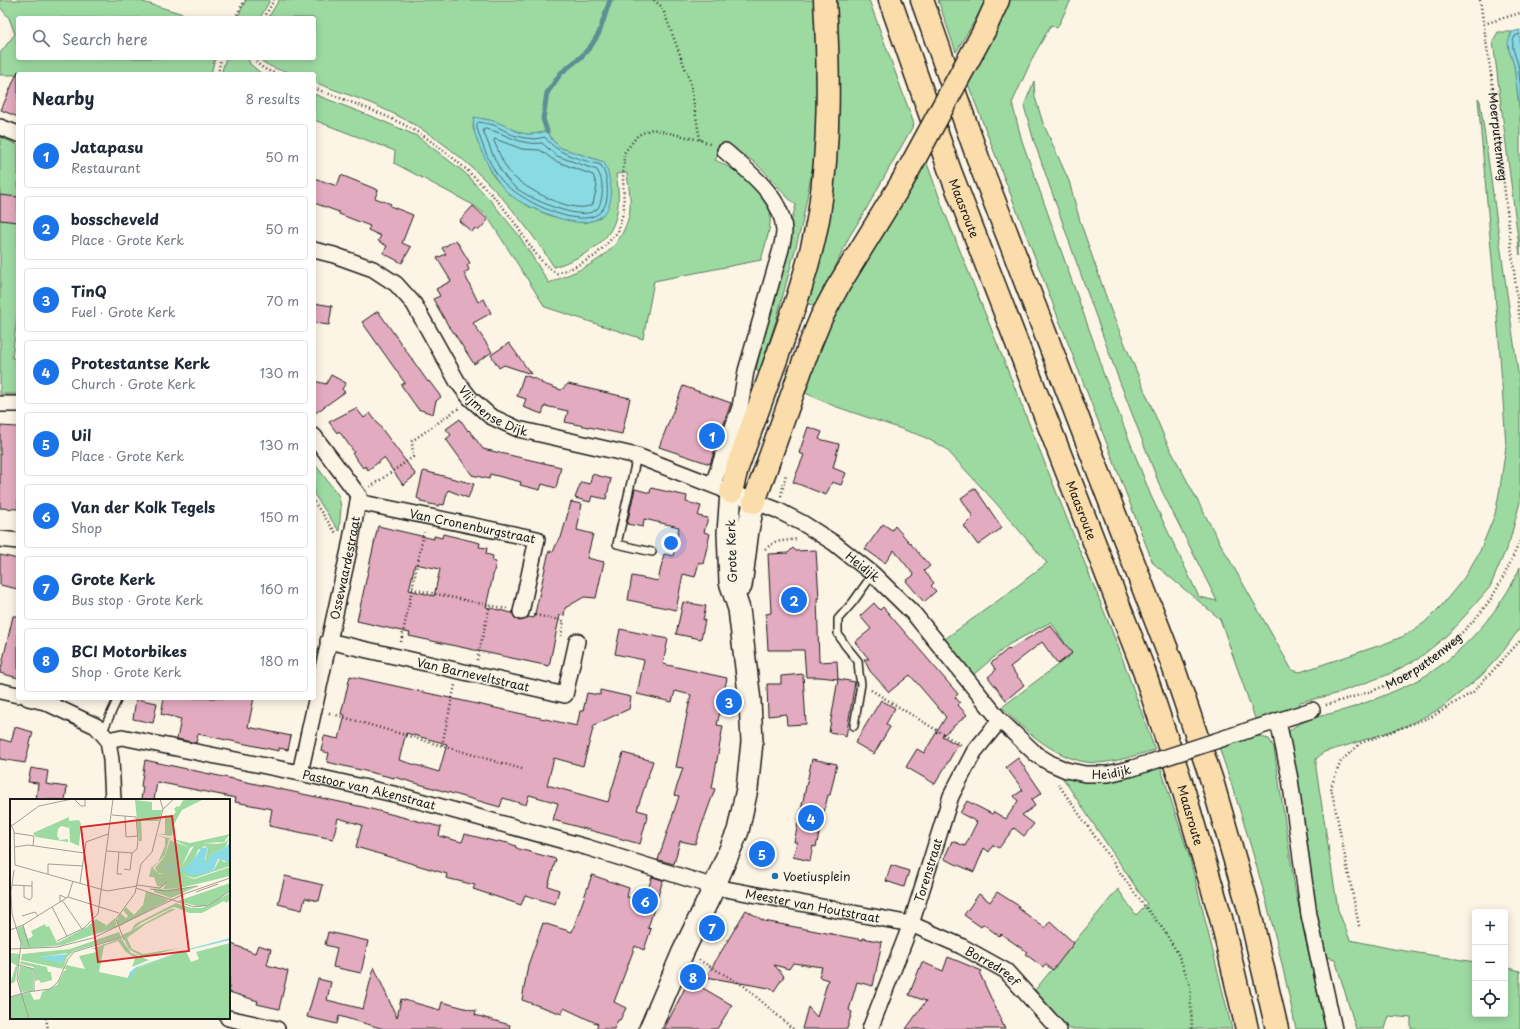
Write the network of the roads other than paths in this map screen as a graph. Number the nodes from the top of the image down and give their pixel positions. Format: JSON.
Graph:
{"nodes":[{"id":1,"x":826,"y":0,"type":"edge"},
{"id":2,"x":890,"y":0,"type":"edge"},
{"id":3,"x":922,"y":0,"type":"edge"},
{"id":4,"x":998,"y":0,"type":"edge"},
{"id":5,"x":0,"y":127,"type":"edge"},
{"id":6,"x":16,"y":133,"type":"edge"},
{"id":7,"x":725,"y":151,"type":"dead end"},
{"id":8,"x":316,"y":250,"type":"edge"},
{"id":9,"x":0,"y":404,"type":"edge"},
{"id":10,"x":16,"y":404,"type":"edge"},
{"id":11,"x":316,"y":439,"type":"edge"},
{"id":12,"x":638,"y":456,"type":"junction"},
{"id":13,"x":722,"y":488,"type":"junction"},
{"id":14,"x":358,"y":499,"type":"junction"},
{"id":15,"x":754,"y":502,"type":"junction"},
{"id":16,"x":0,"y":539,"type":"edge"},
{"id":17,"x":16,"y":540,"type":"edge"},
{"id":18,"x":652,"y":552,"type":"dead end"},
{"id":19,"x":873,"y":574,"type":"junction"},
{"id":20,"x":739,"y":609,"type":"junction"},
{"id":21,"x":521,"y":612,"type":"road end"},
{"id":22,"x":328,"y":641,"type":"junction"},
{"id":23,"x":577,"y":641,"type":"road end"},
{"id":24,"x":0,"y":691,"type":"edge"},
{"id":25,"x":16,"y":695,"type":"edge"},
{"id":26,"x":316,"y":695,"type":"edge"},
{"id":27,"x":36,"y":700,"type":"edge"},
{"id":28,"x":117,"y":700,"type":"edge"},
{"id":29,"x":315,"y":700,"type":"edge"},
{"id":30,"x":1312,"y":710,"type":"road end"},
{"id":31,"x":1000,"y":720,"type":"junction"},
{"id":32,"x":1278,"y":721,"type":"junction"},
{"id":33,"x":854,"y":726,"type":"dead end"},
{"id":34,"x":105,"y":737,"type":"junction"},
{"id":35,"x":300,"y":774,"type":"junction"},
{"id":36,"x":113,"y":799,"type":"edge"},
{"id":37,"x":714,"y":887,"type":"junction"},
{"id":38,"x":911,"y":924,"type":"junction"},
{"id":39,"x":230,"y":1018,"type":"edge"},
{"id":40,"x":277,"y":1029,"type":"edge"},
{"id":41,"x":650,"y":1029,"type":"edge"},
{"id":42,"x":870,"y":1029,"type":"edge"},
{"id":43,"x":1058,"y":1029,"type":"edge"},
{"id":44,"x":1247,"y":1029,"type":"edge"},
{"id":45,"x":1277,"y":1029,"type":"edge"},
{"id":46,"x":1334,"y":1029,"type":"edge"}],
"edges":[{"from":1,"to":13,"type":"highway"},
{"from":2,"to":44,"type":"highway","name":"Maasroute"},
{"from":3,"to":45,"type":"highway"},
{"from":4,"to":15,"type":"highway","bridge":true},
{"from":5,"to":6,"type":"street"},
{"from":7,"to":13,"type":"street"},
{"from":8,"to":12,"type":"street","name":"Vlijmense Dijk"},
{"from":9,"to":10,"type":"street"},
{"from":11,"to":14,"type":"street"},
{"from":12,"to":13,"type":"street","name":"Vlijmense Dijk"},
{"from":12,"to":18,"type":"lane"},
{"from":13,"to":15,"type":"street","name":"Heidijk"},
{"from":13,"to":20,"type":"main road","name":"Grote Kerk"},
{"from":14,"to":21,"type":"street","name":"Van Cronenburgstraat"},
{"from":14,"to":22,"type":"street","name":"Ossewaardestraat"},
{"from":15,"to":19,"type":"street","name":"Heidijk"},
{"from":15,"to":20,"type":"main road","name":"Grote Kerk"},
{"from":16,"to":17,"type":"street"},
{"from":19,"to":31,"type":"street","name":"Heidijk"},
{"from":19,"to":33,"type":"lane"},
{"from":20,"to":37,"type":"main road","name":"Grote Kerk"},
{"from":22,"to":23,"type":"street","name":"Van Barneveltstraat"},
{"from":22,"to":26,"type":"street","name":"Ossewaardestraat"},
{"from":24,"to":25,"type":"street"},
{"from":27,"to":34,"type":"street"},
{"from":28,"to":34,"type":"lane"},
{"from":29,"to":35,"type":"street","name":"Ossewaardestraat"},
{"from":30,"to":32,"type":"street"},
{"from":31,"to":32,"type":"street","name":"Heidijk","bridge":true},
{"from":31,"to":38,"type":"street","name":"Torenstraat"},
{"from":32,"to":46,"type":"street"},
{"from":34,"to":35,"type":"street","name":"Pastoor van Akenstraat"},
{"from":34,"to":36,"type":"street"},
{"from":35,"to":37,"type":"street","name":"Pastoor van Akenstraat"},
{"from":37,"to":38,"type":"street","name":"Meester van Houtstraat"},
{"from":37,"to":41,"type":"main road","name":"Grote Kerk"},
{"from":38,"to":42,"type":"street","name":"Torenstraat"},
{"from":38,"to":43,"type":"street","name":"Borredreef"},
{"from":39,"to":40,"type":"street"}]}
